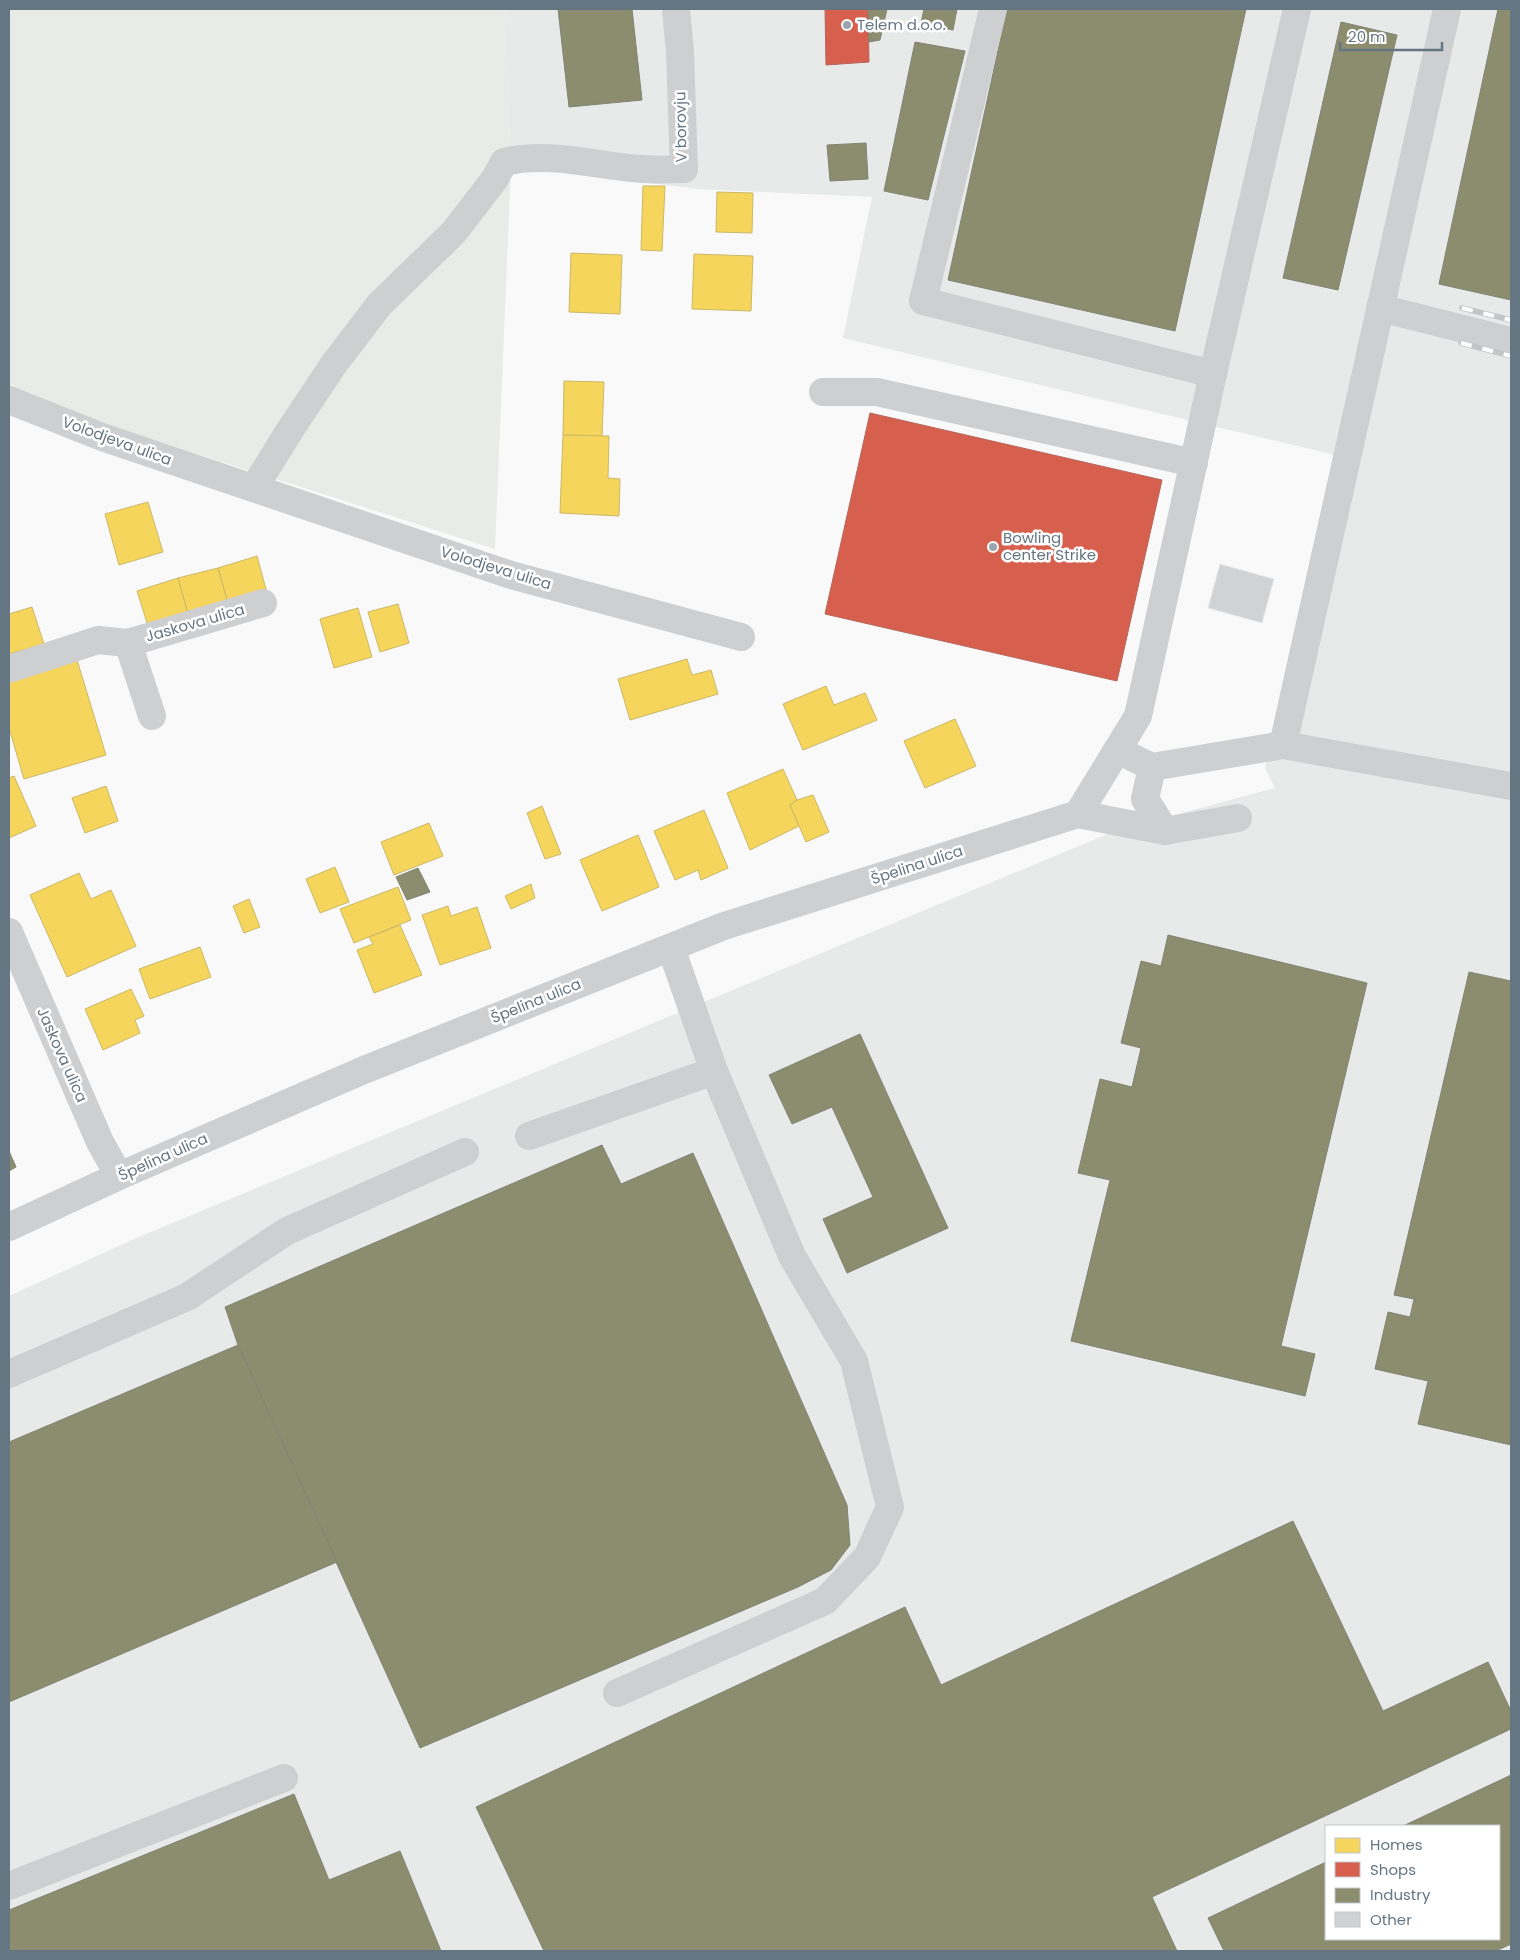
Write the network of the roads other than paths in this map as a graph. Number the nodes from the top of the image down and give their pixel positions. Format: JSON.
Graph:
{"nodes":[{"id":1,"x":676,"y":9,"type":"edge"},
{"id":2,"x":993,"y":9,"type":"edge"},
{"id":3,"x":1297,"y":9,"type":"edge"},
{"id":4,"x":1447,"y":9,"type":"edge"},
{"id":5,"x":1380,"y":308,"type":"junction"},
{"id":6,"x":1511,"y":341,"type":"edge"},
{"id":7,"x":1213,"y":374,"type":"junction"},
{"id":8,"x":823,"y":392,"type":"dead end"},
{"id":9,"x":9,"y":400,"type":"edge"},
{"id":10,"x":1194,"y":463,"type":"junction"},
{"id":11,"x":254,"y":488,"type":"junction"},
{"id":12,"x":262,"y":603,"type":"dead end"},
{"id":13,"x":742,"y":637,"type":"dead end"},
{"id":14,"x":128,"y":642,"type":"junction"},
{"id":15,"x":9,"y":669,"type":"edge"},
{"id":16,"x":152,"y":716,"type":"dead end"},
{"id":17,"x":1283,"y":745,"type":"junction"},
{"id":18,"x":1118,"y":750,"type":"junction"},
{"id":19,"x":1152,"y":767,"type":"junction"},
{"id":20,"x":1511,"y":786,"type":"edge"},
{"id":21,"x":1078,"y":814,"type":"junction"},
{"id":22,"x":1238,"y":818,"type":"dead end"},
{"id":23,"x":1165,"y":831,"type":"junction"},
{"id":24,"x":9,"y":932,"type":"edge"},
{"id":25,"x":671,"y":948,"type":"junction"},
{"id":26,"x":714,"y":1071,"type":"junction"},
{"id":27,"x":529,"y":1136,"type":"dead end"},
{"id":28,"x":465,"y":1152,"type":"dead end"},
{"id":29,"x":119,"y":1176,"type":"junction"},
{"id":30,"x":9,"y":1227,"type":"edge"},
{"id":31,"x":9,"y":1374,"type":"edge"},
{"id":32,"x":617,"y":1693,"type":"dead end"},
{"id":33,"x":284,"y":1778,"type":"dead end"},
{"id":34,"x":9,"y":1886,"type":"edge"}],
"edges":[{"from":1,"to":11,"type":"street","name":"V borovju"},
{"from":2,"to":7,"type":"street"},
{"from":3,"to":7,"type":"street"},
{"from":4,"to":5,"type":"street"},
{"from":5,"to":6,"type":"street"},
{"from":5,"to":17,"type":"street"},
{"from":7,"to":10,"type":"street"},
{"from":8,"to":10,"type":"street"},
{"from":9,"to":11,"type":"street","name":"Volodjeva ulica"},
{"from":10,"to":18,"type":"street"},
{"from":11,"to":13,"type":"street","name":"Volodjeva ulica"},
{"from":12,"to":14,"type":"street","name":"Jaskova ulica"},
{"from":14,"to":15,"type":"street","name":"Jaskova ulica"},
{"from":14,"to":16,"type":"street","name":"Jaskova ulica"},
{"from":17,"to":19,"type":"street"},
{"from":17,"to":20,"type":"street"},
{"from":18,"to":19,"type":"street"},
{"from":18,"to":21,"type":"street"},
{"from":19,"to":23,"type":"street"},
{"from":21,"to":23,"type":"street"},
{"from":21,"to":25,"type":"street","name":"Špelina ulica"},
{"from":22,"to":23,"type":"street"},
{"from":24,"to":29,"type":"street","name":"Jaskova ulica"},
{"from":25,"to":26,"type":"street"},
{"from":25,"to":29,"type":"street","name":"Špelina ulica"},
{"from":26,"to":27,"type":"street"},
{"from":26,"to":32,"type":"street"},
{"from":28,"to":31,"type":"street"},
{"from":29,"to":30,"type":"street","name":"Špelina ulica"},
{"from":33,"to":34,"type":"street"}]}
